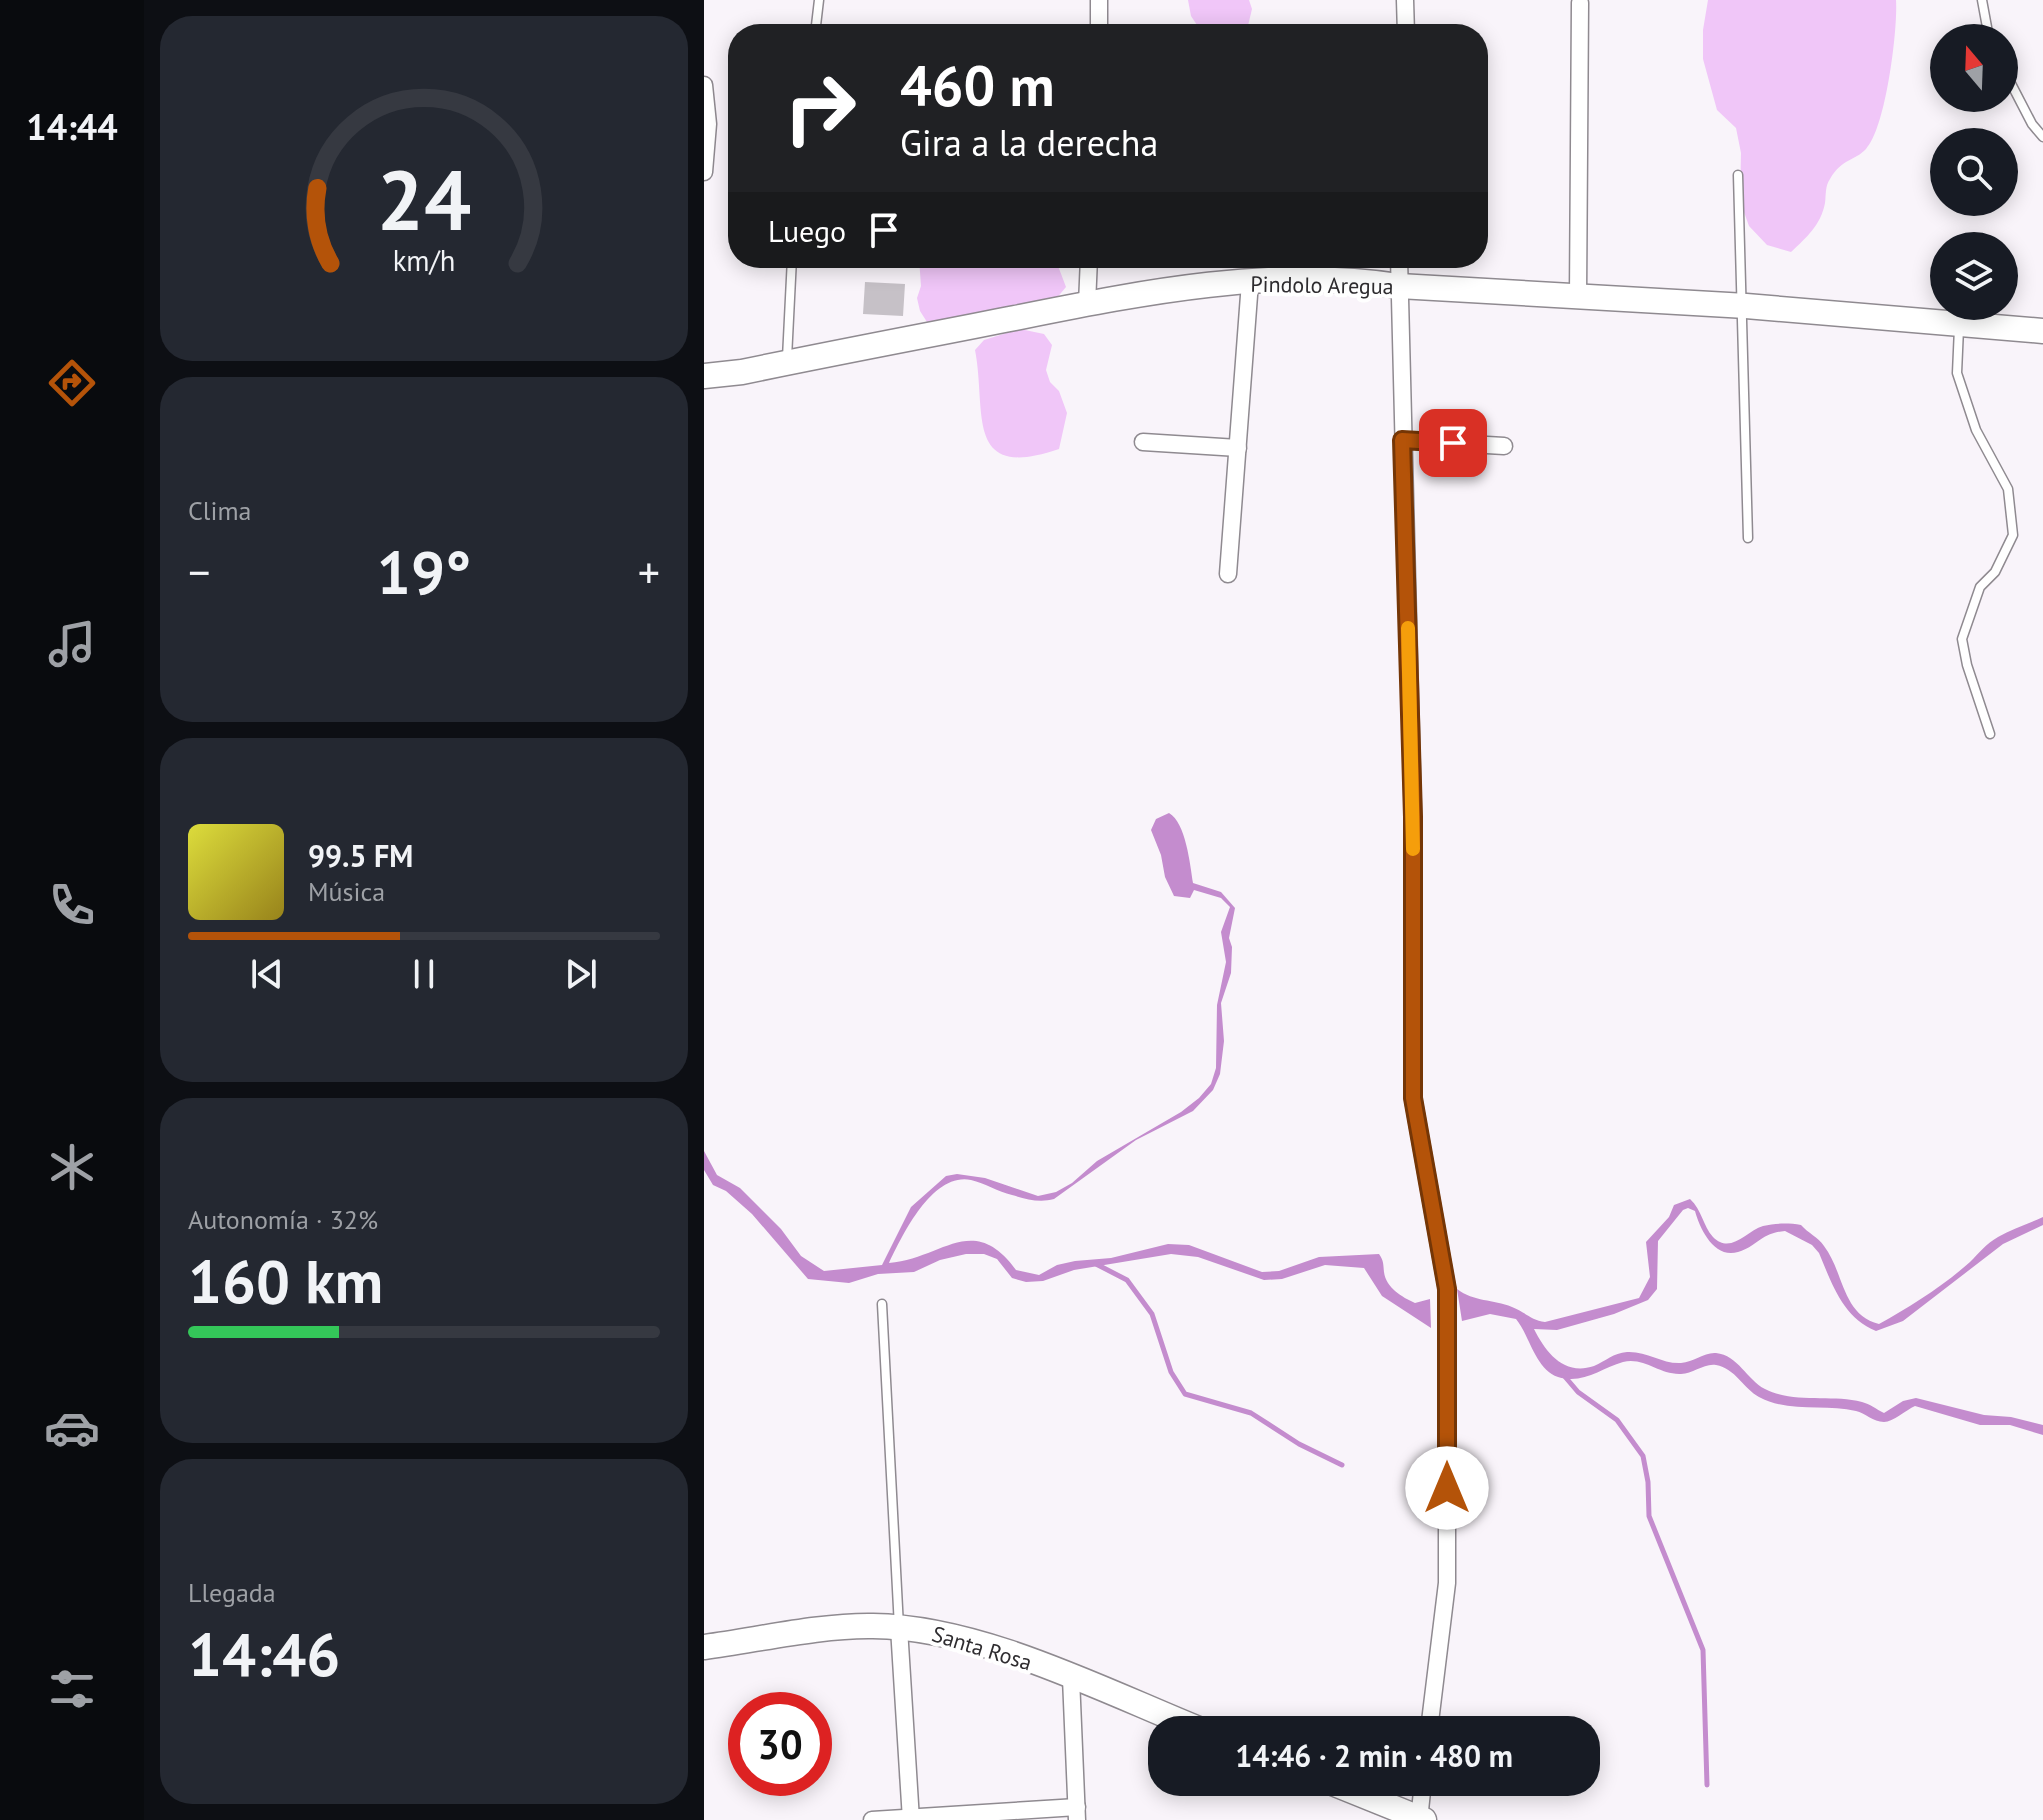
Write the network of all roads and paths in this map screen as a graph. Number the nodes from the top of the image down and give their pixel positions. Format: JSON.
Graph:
{"nodes":[{"id":1,"x":819,"y":0,"type":"edge"},
{"id":2,"x":1099,"y":0,"type":"edge"},
{"id":3,"x":1405,"y":0,"type":"edge"},
{"id":4,"x":1982,"y":0,"type":"edge"},
{"id":5,"x":1580,"y":3,"type":"dead end"},
{"id":6,"x":816,"y":24,"type":"edge"},
{"id":7,"x":1099,"y":24,"type":"edge"},
{"id":8,"x":1406,"y":24,"type":"edge"},
{"id":9,"x":1986,"y":24,"type":"edge"},
{"id":10,"x":704,"y":85,"type":"edge"},
{"id":11,"x":2018,"y":97,"type":"edge"},
{"id":12,"x":2043,"y":137,"type":"edge"},
{"id":13,"x":704,"y":172,"type":"edge"},
{"id":14,"x":1738,"y":175,"type":"dead end"},
{"id":15,"x":792,"y":268,"type":"edge"},
{"id":16,"x":1089,"y":268,"type":"edge"},
{"id":17,"x":1399,"y":268,"type":"edge"},
{"id":18,"x":1250,"y":282,"type":"junction"},
{"id":19,"x":1399,"y":286,"type":"junction"},
{"id":20,"x":1578,"y":297,"type":"junction"},
{"id":21,"x":1087,"y":304,"type":"junction"},
{"id":22,"x":1742,"y":306,"type":"junction"},
{"id":23,"x":1960,"y":324,"type":"junction"},
{"id":24,"x":2043,"y":331,"type":"edge"},
{"id":25,"x":787,"y":362,"type":"junction"},
{"id":26,"x":704,"y":376,"type":"edge"},
{"id":27,"x":1402,"y":440,"type":"junction"},
{"id":28,"x":1143,"y":442,"type":"dead end"},
{"id":29,"x":1504,"y":446,"type":"dead end"},
{"id":30,"x":1238,"y":448,"type":"junction"},
{"id":31,"x":1748,"y":538,"type":"dead end"},
{"id":32,"x":1228,"y":574,"type":"dead end"},
{"id":33,"x":1990,"y":734,"type":"dead end"},
{"id":34,"x":882,"y":1304,"type":"dead end"},
{"id":35,"x":899,"y":1628,"type":"junction"},
{"id":36,"x":704,"y":1647,"type":"edge"},
{"id":37,"x":1071,"y":1678,"type":"junction"},
{"id":38,"x":1166,"y":1716,"type":"edge"},
{"id":39,"x":1431,"y":1716,"type":"edge"},
{"id":40,"x":1364,"y":1796,"type":"edge"},
{"id":41,"x":1422,"y":1796,"type":"edge"},
{"id":42,"x":1077,"y":1813,"type":"edge"},
{"id":43,"x":911,"y":1819,"type":"edge"},
{"id":44,"x":1420,"y":1819,"type":"edge"},
{"id":45,"x":872,"y":1820,"type":"edge"}],
"edges":[{"from":1,"to":6,"type":"lane"},
{"from":2,"to":7,"type":"street"},
{"from":3,"to":8,"type":"street"},
{"from":4,"to":9,"type":"lane"},
{"from":5,"to":20,"type":"street"},
{"from":10,"to":13,"type":"street"},
{"from":11,"to":12,"type":"lane"},
{"from":14,"to":22,"type":"lane"},
{"from":15,"to":25,"type":"lane"},
{"from":16,"to":21,"type":"street"},
{"from":17,"to":19,"type":"street"},
{"from":18,"to":19,"type":"main road","name":"Pindolo Aregua"},
{"from":18,"to":21,"type":"main road","name":"Pindolo Aregua"},
{"from":18,"to":30,"type":"street"},
{"from":19,"to":20,"type":"main road","name":"Pindolo Aregua"},
{"from":19,"to":27,"type":"street"},
{"from":20,"to":22,"type":"main road","name":"Pindolo Aregua"},
{"from":21,"to":25,"type":"main road","name":"Pindolo Aregua"},
{"from":22,"to":23,"type":"main road","name":"Pindolo Aregua"},
{"from":22,"to":31,"type":"lane"},
{"from":23,"to":24,"type":"main road","name":"Pindolo Aregua"},
{"from":23,"to":33,"type":"lane"},
{"from":25,"to":26,"type":"main road","name":"Pindolo Aregua"},
{"from":27,"to":29,"type":"street"},
{"from":27,"to":39,"type":"street"},
{"from":28,"to":30,"type":"street"},
{"from":30,"to":32,"type":"street"},
{"from":34,"to":35,"type":"lane"},
{"from":35,"to":36,"type":"main road","name":"Santa Rosa"},
{"from":35,"to":37,"type":"main road","name":"Santa Rosa"},
{"from":35,"to":43,"type":"street"},
{"from":37,"to":38,"type":"main road","name":"Santa Rosa"},
{"from":37,"to":42,"type":"street"},
{"from":40,"to":44,"type":"main road"},
{"from":41,"to":44,"type":"street"},
{"from":42,"to":43,"type":"street"},
{"from":43,"to":45,"type":"street"}]}
